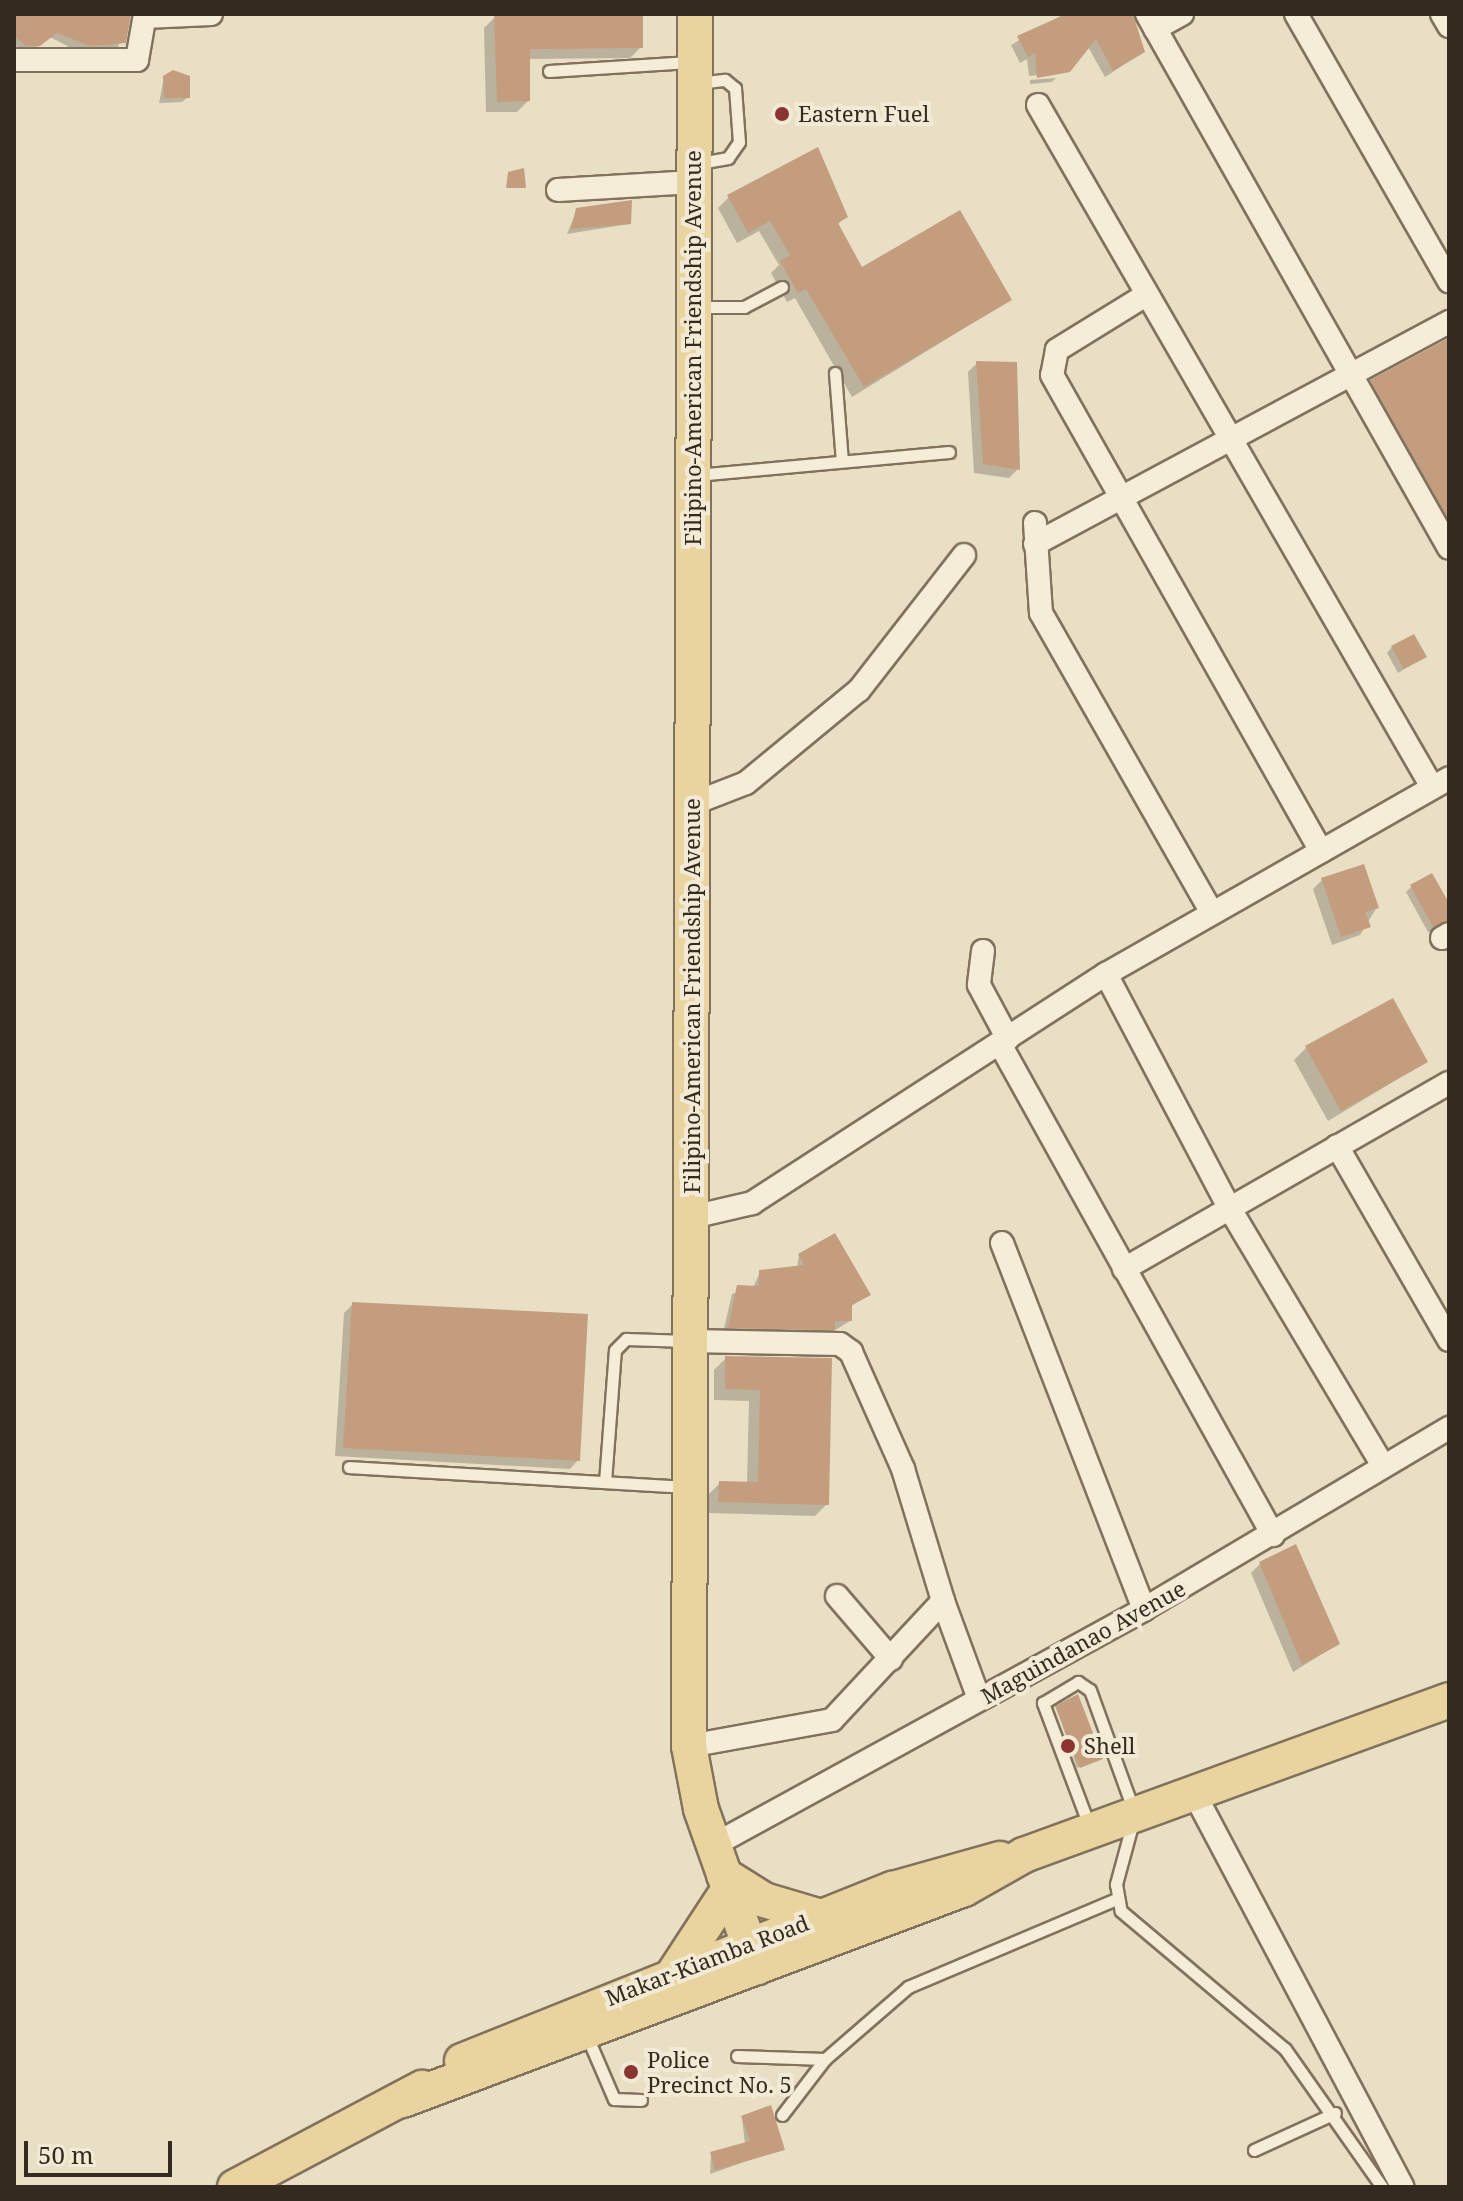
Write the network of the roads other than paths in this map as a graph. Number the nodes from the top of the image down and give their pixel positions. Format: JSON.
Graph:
{"nodes":[{"id":1,"x":211,"y":14,"type":"edge"},
{"id":2,"x":695,"y":14,"type":"edge"},
{"id":3,"x":1182,"y":14,"type":"edge"},
{"id":4,"x":1296,"y":14,"type":"edge"},
{"id":5,"x":1442,"y":14,"type":"edge"},
{"id":6,"x":145,"y":15,"type":"edge"},
{"id":7,"x":1151,"y":22,"type":"edge"},
{"id":8,"x":1449,"y":26,"type":"edge"},
{"id":9,"x":14,"y":60,"type":"edge"},
{"id":10,"x":549,"y":71,"type":"dead end"},
{"id":11,"x":694,"y":73,"type":"junction"},
{"id":12,"x":1038,"y":105,"type":"dead end"},
{"id":13,"x":694,"y":173,"type":"junction"},
{"id":14,"x":558,"y":190,"type":"dead end"},
{"id":15,"x":1449,"y":281,"type":"edge"},
{"id":16,"x":782,"y":287,"type":"dead end"},
{"id":17,"x":1146,"y":295,"type":"junction"},
{"id":18,"x":694,"y":307,"type":"junction"},
{"id":19,"x":1449,"y":322,"type":"edge"},
{"id":20,"x":1349,"y":370,"type":"junction"},
{"id":21,"x":835,"y":373,"type":"dead end"},
{"id":22,"x":1228,"y":435,"type":"junction"},
{"id":23,"x":949,"y":452,"type":"dead end"},
{"id":24,"x":842,"y":461,"type":"junction"},
{"id":25,"x":692,"y":476,"type":"junction"},
{"id":26,"x":1117,"y":496,"type":"junction"},
{"id":27,"x":1448,"y":544,"type":"edge"},
{"id":28,"x":964,"y":555,"type":"dead end"},
{"id":29,"x":1440,"y":783,"type":"edge"},
{"id":30,"x":692,"y":804,"type":"junction"},
{"id":31,"x":1321,"y":851,"type":"junction"},
{"id":32,"x":1212,"y":913,"type":"junction"},
{"id":33,"x":983,"y":951,"type":"dead end"},
{"id":34,"x":1106,"y":974,"type":"junction"},
{"id":35,"x":1004,"y":1041,"type":"junction"},
{"id":36,"x":1449,"y":1083,"type":"edge"},
{"id":37,"x":1337,"y":1146,"type":"junction"},
{"id":38,"x":1230,"y":1209,"type":"junction"},
{"id":39,"x":692,"y":1217,"type":"junction"},
{"id":40,"x":1002,"y":1243,"type":"dead end"},
{"id":41,"x":1124,"y":1269,"type":"junction"},
{"id":42,"x":1449,"y":1340,"type":"edge"},
{"id":43,"x":690,"y":1341,"type":"junction"},
{"id":44,"x":1449,"y":1428,"type":"edge"},
{"id":45,"x":1383,"y":1466,"type":"junction"},
{"id":46,"x":349,"y":1467,"type":"dead end"},
{"id":47,"x":605,"y":1482,"type":"junction"},
{"id":48,"x":690,"y":1487,"type":"junction"},
{"id":49,"x":1273,"y":1535,"type":"junction"},
{"id":50,"x":837,"y":1596,"type":"dead end"},
{"id":51,"x":943,"y":1601,"type":"junction"},
{"id":52,"x":1144,"y":1609,"type":"junction"},
{"id":53,"x":891,"y":1659,"type":"junction"},
{"id":54,"x":979,"y":1699,"type":"junction"},
{"id":55,"x":1449,"y":1700,"type":"edge"},
{"id":56,"x":689,"y":1746,"type":"junction"},
{"id":57,"x":1194,"y":1793,"type":"junction"},
{"id":58,"x":1135,"y":1814,"type":"junction"},
{"id":59,"x":1091,"y":1831,"type":"junction"},
{"id":60,"x":1024,"y":1855,"type":"junction"},
{"id":61,"x":722,"y":1870,"type":"junction"},
{"id":62,"x":1116,"y":1899,"type":"junction"},
{"id":63,"x":821,"y":1917,"type":"junction"},
{"id":64,"x":753,"y":1956,"type":"junction"},
{"id":65,"x":674,"y":1973,"type":"junction"},
{"id":66,"x":585,"y":2033,"type":"junction"},
{"id":67,"x":737,"y":2056,"type":"dead end"},
{"id":68,"x":825,"y":2059,"type":"junction"},
{"id":69,"x":403,"y":2100,"type":"junction"},
{"id":70,"x":641,"y":2100,"type":"dead end"},
{"id":71,"x":1335,"y":2113,"type":"junction"},
{"id":72,"x":782,"y":2115,"type":"dead end"},
{"id":73,"x":1254,"y":2150,"type":"dead end"},
{"id":74,"x":236,"y":2187,"type":"edge"},
{"id":75,"x":1382,"y":2187,"type":"edge"},
{"id":76,"x":1403,"y":2187,"type":"edge"}],
"edges":[{"from":1,"to":6,"type":"street"},
{"from":2,"to":11,"type":"main road","name":"Filipino-American Friendship Avenue"},
{"from":3,"to":7,"type":"street"},
{"from":4,"to":15,"type":"street"},
{"from":5,"to":8,"type":"street"},
{"from":6,"to":9,"type":"street"},
{"from":7,"to":20,"type":"street"},
{"from":10,"to":11,"type":"lane"},
{"from":11,"to":13,"type":"main road","name":"Filipino-American Friendship Avenue"},
{"from":12,"to":17,"type":"street"},
{"from":13,"to":14,"type":"street"},
{"from":13,"to":18,"type":"main road","name":"Filipino-American Friendship Avenue"},
{"from":16,"to":18,"type":"lane"},
{"from":17,"to":22,"type":"street"},
{"from":17,"to":26,"type":"street"},
{"from":18,"to":25,"type":"main road","name":"Filipino-American Friendship Avenue"},
{"from":19,"to":20,"type":"street"},
{"from":20,"to":22,"type":"street"},
{"from":20,"to":27,"type":"street"},
{"from":21,"to":24,"type":"lane"},
{"from":22,"to":26,"type":"street"},
{"from":22,"to":29,"type":"street"},
{"from":23,"to":24,"type":"lane"},
{"from":24,"to":25,"type":"lane"},
{"from":25,"to":30,"type":"main road","name":"Filipino-American Friendship Avenue"},
{"from":26,"to":31,"type":"street"},
{"from":26,"to":32,"type":"street"},
{"from":28,"to":30,"type":"street"},
{"from":29,"to":31,"type":"street"},
{"from":30,"to":39,"type":"main road","name":"Filipino-American Friendship Avenue"},
{"from":31,"to":32,"type":"street"},
{"from":32,"to":34,"type":"street"},
{"from":33,"to":35,"type":"street"},
{"from":34,"to":35,"type":"street"},
{"from":34,"to":38,"type":"street"},
{"from":35,"to":39,"type":"street"},
{"from":35,"to":41,"type":"street"},
{"from":36,"to":37,"type":"street"},
{"from":37,"to":38,"type":"street"},
{"from":37,"to":42,"type":"street"},
{"from":38,"to":41,"type":"street"},
{"from":38,"to":45,"type":"street"},
{"from":39,"to":43,"type":"main road","name":"Filipino-American Friendship Avenue"},
{"from":40,"to":52,"type":"street"},
{"from":41,"to":49,"type":"street"},
{"from":43,"to":47,"type":"lane"},
{"from":43,"to":48,"type":"main road","name":"Filipino-American Friendship Avenue"},
{"from":43,"to":51,"type":"street"},
{"from":44,"to":45,"type":"street","name":"Maguindanao Avenue"},
{"from":45,"to":49,"type":"street","name":"Maguindanao Avenue"},
{"from":46,"to":47,"type":"lane"},
{"from":47,"to":48,"type":"lane"},
{"from":48,"to":56,"type":"main road","name":"Filipino-American Friendship Avenue"},
{"from":49,"to":52,"type":"street","name":"Maguindanao Avenue"},
{"from":50,"to":53,"type":"street"},
{"from":51,"to":53,"type":"street"},
{"from":51,"to":54,"type":"street"},
{"from":52,"to":54,"type":"street","name":"Maguindanao Avenue"},
{"from":53,"to":56,"type":"street"},
{"from":54,"to":61,"type":"street","name":"Maguindanao Avenue"},
{"from":55,"to":57,"type":"main road","name":"Makar-Kiamba Road"},
{"from":56,"to":61,"type":"main road","name":"Filipino-American Friendship Avenue"},
{"from":57,"to":58,"type":"main road","name":"Makar-Kiamba Road"},
{"from":57,"to":76,"type":"street"},
{"from":58,"to":59,"type":"main road","name":"Makar-Kiamba Road"},
{"from":58,"to":59,"type":"lane"},
{"from":58,"to":62,"type":"lane"},
{"from":59,"to":60,"type":"main road","name":"Makar-Kiamba Road"},
{"from":60,"to":63,"type":"main road","name":"Makar-Kiamba Road"},
{"from":60,"to":64,"type":"main road","name":"Makar-Kiamba Road"},
{"from":61,"to":63,"type":"main road"},
{"from":61,"to":64,"type":"main road","name":"Filipino-American Friendship Avenue"},
{"from":61,"to":65,"type":"main road"},
{"from":62,"to":68,"type":"lane"},
{"from":62,"to":71,"type":"lane"},
{"from":63,"to":64,"type":"main road","name":"Makar-Kiamba Road"},
{"from":64,"to":65,"type":"main road","name":"Makar-Kiamba Road"},
{"from":64,"to":66,"type":"main road","name":"Makar-Kiamba Road"},
{"from":65,"to":69,"type":"main road","name":"Makar-Kiamba Road"},
{"from":66,"to":69,"type":"main road","name":"Makar-Kiamba Road"},
{"from":66,"to":70,"type":"lane"},
{"from":67,"to":68,"type":"lane"},
{"from":68,"to":72,"type":"lane"},
{"from":69,"to":74,"type":"main road","name":"Makar-Kiamba Road"},
{"from":71,"to":73,"type":"lane"},
{"from":71,"to":75,"type":"lane"}]}
